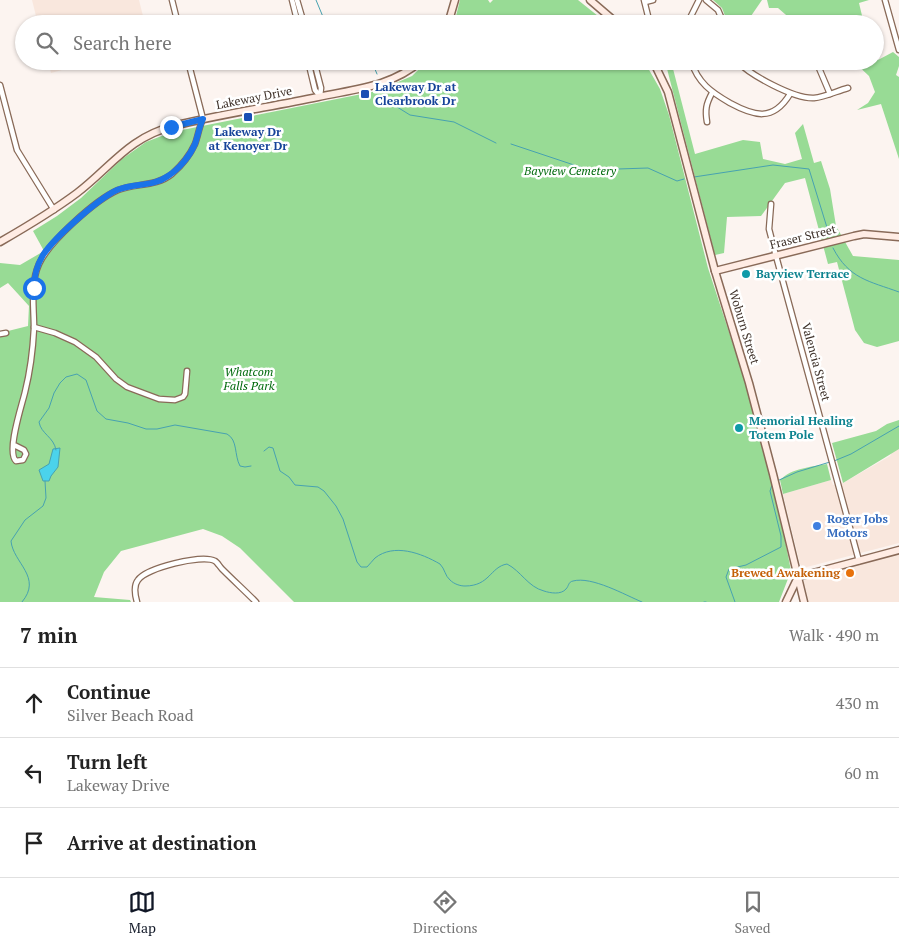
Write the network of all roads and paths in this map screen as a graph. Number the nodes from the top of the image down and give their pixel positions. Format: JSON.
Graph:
{"nodes":[{"id":1,"x":172,"y":0,"type":"edge"},
{"id":2,"x":292,"y":0,"type":"edge"},
{"id":3,"x":297,"y":0,"type":"edge"},
{"id":4,"x":455,"y":0,"type":"edge"},
{"id":5,"x":590,"y":0,"type":"edge"},
{"id":6,"x":653,"y":0,"type":"edge"},
{"id":7,"x":699,"y":0,"type":"edge"},
{"id":8,"x":706,"y":0,"type":"edge"},
{"id":9,"x":885,"y":0,"type":"edge"},
{"id":10,"x":644,"y":1,"type":"edge"},
{"id":11,"x":176,"y":15,"type":"edge"},
{"id":12,"x":296,"y":15,"type":"edge"},
{"id":13,"x":301,"y":15,"type":"edge"},
{"id":14,"x":451,"y":15,"type":"edge"},
{"id":15,"x":608,"y":15,"type":"edge"},
{"id":16,"x":648,"y":15,"type":"edge"},
{"id":17,"x":692,"y":15,"type":"edge"},
{"id":18,"x":720,"y":15,"type":"edge"},
{"id":19,"x":899,"y":50,"type":"edge"},
{"id":20,"x":190,"y":70,"type":"edge"},
{"id":21,"x":310,"y":70,"type":"edge"},
{"id":22,"x":316,"y":70,"type":"edge"},
{"id":23,"x":410,"y":70,"type":"edge"},
{"id":24,"x":657,"y":70,"type":"edge"},
{"id":25,"x":695,"y":70,"type":"edge"},
{"id":26,"x":746,"y":70,"type":"edge"},
{"id":27,"x":820,"y":70,"type":"edge"},
{"id":28,"x":0,"y":85,"type":"edge"},
{"id":29,"x":848,"y":88,"type":"dead end"},
{"id":30,"x":712,"y":93,"type":"junction"},
{"id":31,"x":790,"y":94,"type":"junction"},
{"id":32,"x":830,"y":94,"type":"junction"},
{"id":33,"x":320,"y":96,"type":"junction"},
{"id":34,"x":203,"y":119,"type":"junction"},
{"id":35,"x":707,"y":122,"type":"dead end"},
{"id":36,"x":771,"y":204,"type":"dead end"},
{"id":37,"x":54,"y":210,"type":"junction"},
{"id":38,"x":899,"y":237,"type":"edge"},
{"id":39,"x":0,"y":242,"type":"edge"},
{"id":40,"x":776,"y":256,"type":"junction"},
{"id":41,"x":714,"y":271,"type":"junction"},
{"id":42,"x":34,"y":327,"type":"junction"},
{"id":43,"x":6,"y":333,"type":"dead end"},
{"id":44,"x":0,"y":334,"type":"edge"},
{"id":45,"x":186,"y":371,"type":"dead end"},
{"id":46,"x":14,"y":445,"type":"dead end"},
{"id":47,"x":899,"y":550,"type":"edge"},
{"id":48,"x":859,"y":561,"type":"junction"},
{"id":49,"x":798,"y":577,"type":"junction"},
{"id":50,"x":254,"y":601,"type":"edge"},
{"id":51,"x":137,"y":602,"type":"edge"},
{"id":52,"x":786,"y":602,"type":"edge"},
{"id":53,"x":804,"y":602,"type":"edge"}],
"edges":[{"from":1,"to":11,"type":"street"},
{"from":2,"to":12,"type":"street"},
{"from":3,"to":13,"type":"street"},
{"from":4,"to":14,"type":"street"},
{"from":5,"to":15,"type":"street"},
{"from":6,"to":10,"type":"street"},
{"from":7,"to":17,"type":"street"},
{"from":8,"to":18,"type":"street"},
{"from":9,"to":19,"type":"street"},
{"from":10,"to":16,"type":"street"},
{"from":20,"to":34,"type":"street"},
{"from":21,"to":33,"type":"street"},
{"from":22,"to":33,"type":"street"},
{"from":23,"to":33,"type":"street","name":"Lakeway Drive"},
{"from":24,"to":41,"type":"street","name":"Woburn Street"},
{"from":25,"to":30,"type":"street"},
{"from":26,"to":31,"type":"street"},
{"from":27,"to":32,"type":"street"},
{"from":28,"to":37,"type":"street"},
{"from":29,"to":32,"type":"street"},
{"from":30,"to":31,"type":"street"},
{"from":30,"to":35,"type":"street"},
{"from":31,"to":32,"type":"street"},
{"from":33,"to":34,"type":"street","name":"Lakeway Drive"},
{"from":34,"to":37,"type":"street","name":"Lakeway Drive"},
{"from":34,"to":42,"type":"street"},
{"from":36,"to":40,"type":"street","name":"Valencia Street"},
{"from":37,"to":39,"type":"street","name":"Lakeway Drive"},
{"from":38,"to":40,"type":"street","name":"Fraser Street"},
{"from":40,"to":41,"type":"street","name":"Fraser Street"},
{"from":40,"to":48,"type":"street","name":"Valencia Street"},
{"from":41,"to":49,"type":"street","name":"Woburn Street"},
{"from":42,"to":45,"type":"street"},
{"from":42,"to":46,"type":"street"},
{"from":43,"to":44,"type":"street"},
{"from":47,"to":48,"type":"street"},
{"from":48,"to":49,"type":"street"},
{"from":49,"to":52,"type":"street"},
{"from":49,"to":53,"type":"street","name":"Woburn Street"},
{"from":50,"to":51,"type":"street"}]}
